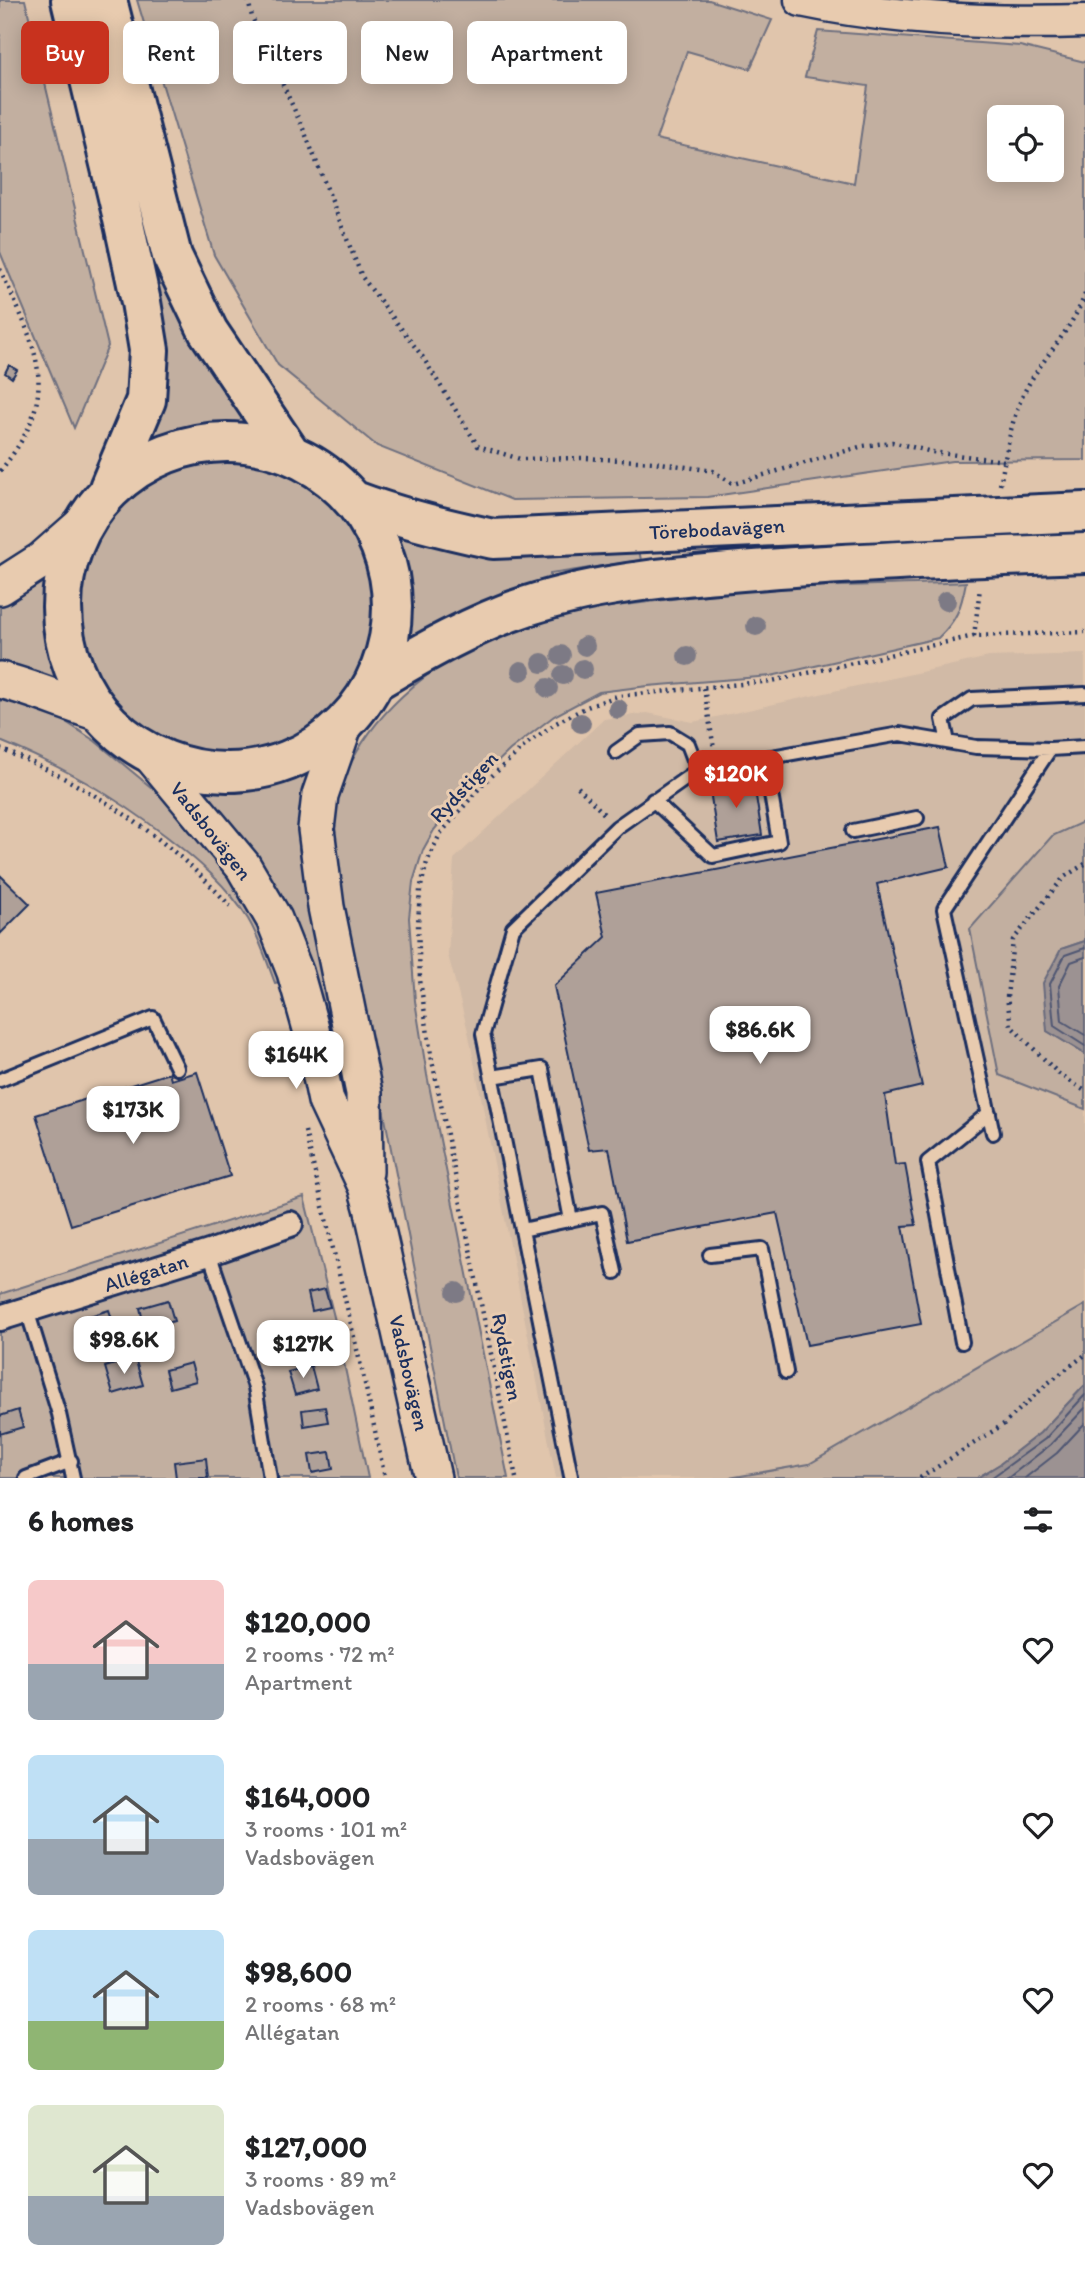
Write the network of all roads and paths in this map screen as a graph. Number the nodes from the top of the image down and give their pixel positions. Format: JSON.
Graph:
{"nodes":[{"id":1,"x":71,"y":0,"type":"edge"},
{"id":2,"x":107,"y":0,"type":"edge"},
{"id":3,"x":248,"y":0,"type":"edge"},
{"id":4,"x":803,"y":0,"type":"edge"},
{"id":5,"x":1085,"y":21,"type":"edge"},
{"id":6,"x":0,"y":269,"type":"edge"},
{"id":7,"x":1085,"y":294,"type":"edge"},
{"id":8,"x":290,"y":453,"type":"junction"},
{"id":9,"x":1005,"y":461,"type":"junction"},
{"id":10,"x":0,"y":471,"type":"edge"},
{"id":11,"x":998,"y":492,"type":"dead end"},
{"id":12,"x":106,"y":493,"type":"junction"},
{"id":13,"x":355,"y":501,"type":"junction"},
{"id":14,"x":1085,"y":512,"type":"edge"},
{"id":15,"x":84,"y":523,"type":"junction"},
{"id":16,"x":1085,"y":553,"type":"edge"},
{"id":17,"x":981,"y":578,"type":"dead end"},
{"id":18,"x":0,"y":587,"type":"edge"},
{"id":19,"x":1085,"y":632,"type":"edge"},
{"id":20,"x":974,"y":636,"type":"junction"},
{"id":21,"x":0,"y":680,"type":"edge"},
{"id":22,"x":375,"y":681,"type":"junction"},
{"id":23,"x":704,"y":688,"type":"junction"},
{"id":24,"x":1085,"y":694,"type":"edge"},
{"id":25,"x":99,"y":713,"type":"junction"},
{"id":26,"x":345,"y":723,"type":"junction"},
{"id":27,"x":948,"y":742,"type":"junction"},
{"id":28,"x":1085,"y":747,"type":"edge"},
{"id":29,"x":0,"y":748,"type":"edge"},
{"id":30,"x":1050,"y":749,"type":"junction"},
{"id":31,"x":615,"y":752,"type":"dead end"},
{"id":32,"x":150,"y":754,"type":"junction"},
{"id":33,"x":765,"y":758,"type":"junction"},
{"id":34,"x":717,"y":767,"type":"junction"},
{"id":35,"x":698,"y":770,"type":"junction"},
{"id":36,"x":578,"y":787,"type":"dead end"},
{"id":37,"x":653,"y":800,"type":"junction"},
{"id":38,"x":917,"y":818,"type":"dead end"},
{"id":39,"x":610,"y":821,"type":"dead end"},
{"id":40,"x":853,"y":831,"type":"dead end"},
{"id":41,"x":1085,"y":864,"type":"edge"},
{"id":42,"x":237,"y":916,"type":"dead end"},
{"id":43,"x":177,"y":1068,"type":"dead end"},
{"id":44,"x":492,"y":1077,"type":"junction"},
{"id":45,"x":0,"y":1080,"type":"edge"},
{"id":46,"x":1085,"y":1091,"type":"edge"},
{"id":47,"x":989,"y":1113,"type":"junction"},
{"id":48,"x":305,"y":1128,"type":"dead end"},
{"id":49,"x":993,"y":1133,"type":"dead end"},
{"id":50,"x":366,"y":1186,"type":"junction"},
{"id":51,"x":571,"y":1220,"type":"junction"},
{"id":52,"x":290,"y":1224,"type":"dead end"},
{"id":53,"x":522,"y":1230,"type":"junction"},
{"id":54,"x":209,"y":1253,"type":"junction"},
{"id":55,"x":710,"y":1255,"type":"dead end"},
{"id":56,"x":614,"y":1272,"type":"dead end"},
{"id":57,"x":27,"y":1310,"type":"junction"},
{"id":58,"x":0,"y":1318,"type":"edge"},
{"id":59,"x":962,"y":1342,"type":"dead end"},
{"id":60,"x":1085,"y":1355,"type":"edge"},
{"id":61,"x":786,"y":1372,"type":"dead end"},
{"id":62,"x":71,"y":1461,"type":"junction"},
{"id":63,"x":571,"y":1476,"type":"dead end"},
{"id":64,"x":26,"y":1478,"type":"edge"},
{"id":65,"x":73,"y":1478,"type":"edge"},
{"id":66,"x":270,"y":1478,"type":"edge"},
{"id":67,"x":385,"y":1478,"type":"edge"},
{"id":68,"x":433,"y":1478,"type":"edge"},
{"id":69,"x":516,"y":1478,"type":"edge"},
{"id":70,"x":920,"y":1478,"type":"edge"}],
"edges":[{"from":1,"to":12,"type":"highway"},
{"from":2,"to":8,"type":"highway"},
{"from":3,"to":9,"type":"path"},
{"from":4,"to":5,"type":"street"},
{"from":6,"to":10,"type":"path"},
{"from":7,"to":9,"type":"path"},
{"from":8,"to":12,"type":"highway"},
{"from":8,"to":13,"type":"highway"},
{"from":9,"to":11,"type":"path"},
{"from":12,"to":15,"type":"highway"},
{"from":13,"to":14,"type":"highway","name":"Törebodavägen"},
{"from":13,"to":22,"type":"highway"},
{"from":15,"to":18,"type":"main road"},
{"from":15,"to":25,"type":"highway"},
{"from":16,"to":22,"type":"highway","name":"Törebodavägen"},
{"from":17,"to":20,"type":"path"},
{"from":19,"to":20,"type":"path","name":"Rydstigen"},
{"from":20,"to":23,"type":"path","name":"Rydstigen"},
{"from":21,"to":25,"type":"main road"},
{"from":22,"to":26,"type":"highway"},
{"from":23,"to":34,"type":"path"},
{"from":23,"to":69,"type":"path","name":"Rydstigen"},
{"from":24,"to":27,"type":"lane"},
{"from":25,"to":32,"type":"highway"},
{"from":26,"to":32,"type":"highway"},
{"from":26,"to":50,"type":"main road","name":"Vadsbovägen"},
{"from":27,"to":30,"type":"lane"},
{"from":27,"to":33,"type":"lane"},
{"from":28,"to":30,"type":"lane"},
{"from":29,"to":42,"type":"path"},
{"from":30,"to":47,"type":"lane"},
{"from":31,"to":35,"type":"lane"},
{"from":32,"to":50,"type":"main road","name":"Vadsbovägen"},
{"from":33,"to":34,"type":"lane"},
{"from":33,"to":37,"type":"lane"},
{"from":34,"to":35,"type":"lane"},
{"from":35,"to":37,"type":"lane"},
{"from":36,"to":39,"type":"path"},
{"from":37,"to":44,"type":"lane"},
{"from":38,"to":40,"type":"lane"},
{"from":41,"to":46,"type":"path"},
{"from":43,"to":45,"type":"lane"},
{"from":44,"to":51,"type":"lane"},
{"from":44,"to":53,"type":"lane"},
{"from":47,"to":49,"type":"lane"},
{"from":47,"to":59,"type":"lane"},
{"from":48,"to":67,"type":"path"},
{"from":50,"to":68,"type":"main road","name":"Vadsbovägen"},
{"from":51,"to":53,"type":"lane"},
{"from":51,"to":56,"type":"lane"},
{"from":52,"to":54,"type":"street","name":"Allégatan"},
{"from":53,"to":63,"type":"lane"},
{"from":54,"to":57,"type":"street","name":"Allégatan"},
{"from":54,"to":66,"type":"lane"},
{"from":55,"to":61,"type":"lane"},
{"from":57,"to":58,"type":"street","name":"Allégatan"},
{"from":57,"to":62,"type":"lane"},
{"from":60,"to":70,"type":"path"},
{"from":62,"to":64,"type":"lane"},
{"from":62,"to":65,"type":"lane"}]}
